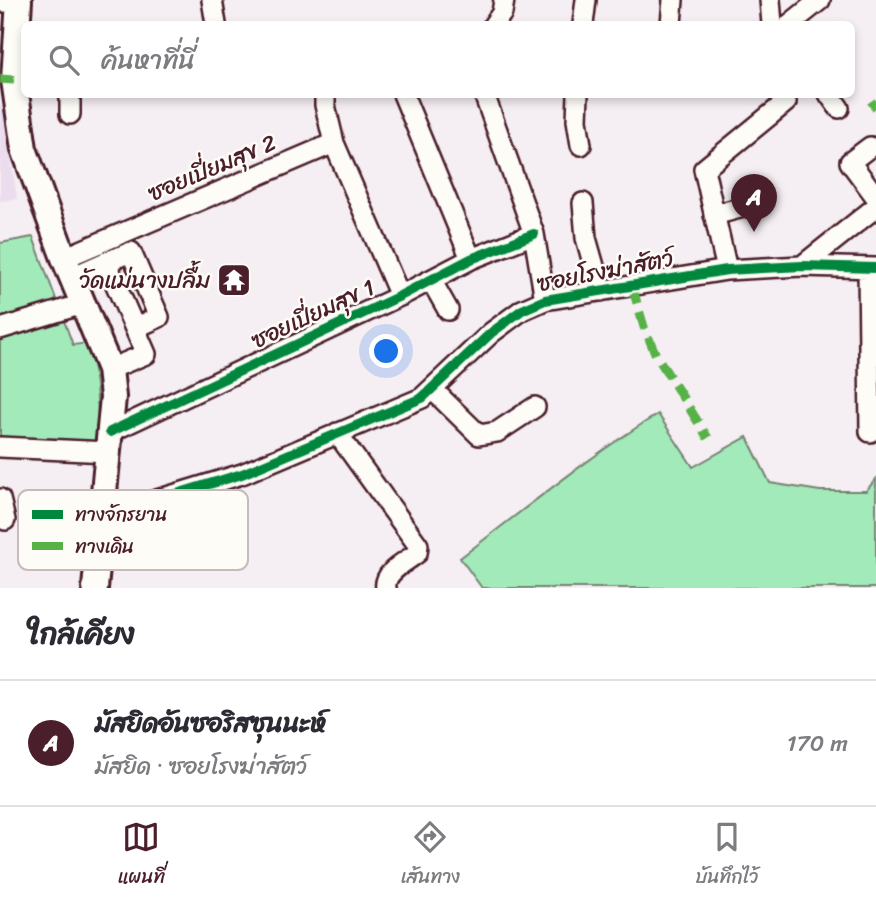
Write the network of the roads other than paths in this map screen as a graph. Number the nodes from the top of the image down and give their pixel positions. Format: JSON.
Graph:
{"nodes":[{"id":1,"x":212,"y":0,"type":"edge"},
{"id":2,"x":504,"y":0,"type":"edge"},
{"id":3,"x":586,"y":0,"type":"edge"},
{"id":4,"x":673,"y":0,"type":"edge"},
{"id":5,"x":770,"y":0,"type":"edge"},
{"id":6,"x":820,"y":0,"type":"edge"},
{"id":7,"x":13,"y":1,"type":"edge"},
{"id":8,"x":216,"y":21,"type":"edge"},
{"id":9,"x":497,"y":21,"type":"edge"},
{"id":10,"x":583,"y":21,"type":"edge"},
{"id":11,"x":671,"y":21,"type":"edge"},
{"id":12,"x":772,"y":21,"type":"edge"},
{"id":13,"x":794,"y":21,"type":"edge"},
{"id":14,"x":21,"y":95,"type":"edge"},
{"id":15,"x":21,"y":98,"type":"edge"},
{"id":16,"x":325,"y":98,"type":"edge"},
{"id":17,"x":405,"y":98,"type":"edge"},
{"id":18,"x":485,"y":98,"type":"edge"},
{"id":19,"x":578,"y":98,"type":"edge"},
{"id":20,"x":789,"y":98,"type":"edge"},
{"id":21,"x":334,"y":142,"type":"junction"},
{"id":22,"x":581,"y":145,"type":"dead end"},
{"id":23,"x":870,"y":147,"type":"dead end"},
{"id":24,"x":876,"y":197,"type":"edge"},
{"id":25,"x":583,"y":203,"type":"dead end"},
{"id":26,"x":747,"y":206,"type":"dead end"},
{"id":27,"x":876,"y":207,"type":"edge"},
{"id":28,"x":715,"y":215,"type":"junction"},
{"id":29,"x":123,"y":233,"type":"junction"},
{"id":30,"x":534,"y":234,"type":"junction"},
{"id":31,"x":131,"y":252,"type":"junction"},
{"id":32,"x":471,"y":258,"type":"junction"},
{"id":33,"x":106,"y":262,"type":"junction"},
{"id":34,"x":802,"y":265,"type":"junction"},
{"id":35,"x":68,"y":267,"type":"junction"},
{"id":36,"x":872,"y":268,"type":"edge"},
{"id":37,"x":727,"y":270,"type":"junction"},
{"id":38,"x":431,"y":280,"type":"junction"},
{"id":39,"x":601,"y":290,"type":"junction"},
{"id":40,"x":401,"y":296,"type":"junction"},
{"id":41,"x":545,"y":300,"type":"junction"},
{"id":42,"x":83,"y":304,"type":"junction"},
{"id":43,"x":449,"y":310,"type":"dead end"},
{"id":44,"x":135,"y":328,"type":"junction"},
{"id":45,"x":0,"y":329,"type":"edge"},
{"id":46,"x":110,"y":369,"type":"junction"},
{"id":47,"x":432,"y":389,"type":"junction"},
{"id":48,"x":535,"y":407,"type":"dead end"},
{"id":49,"x":870,"y":432,"type":"dead end"},
{"id":50,"x":337,"y":433,"type":"junction"},
{"id":51,"x":109,"y":442,"type":"junction"},
{"id":52,"x":0,"y":447,"type":"edge"},
{"id":53,"x":104,"y":490,"type":"edge"},
{"id":54,"x":190,"y":490,"type":"edge"},
{"id":55,"x":0,"y":499,"type":"edge"},
{"id":56,"x":5,"y":520,"type":"dead end"},
{"id":57,"x":97,"y":570,"type":"edge"},
{"id":58,"x":95,"y":588,"type":"edge"},
{"id":59,"x":386,"y":588,"type":"edge"}],
"edges":[{"from":1,"to":8,"type":"street"},
{"from":2,"to":9,"type":"street"},
{"from":3,"to":10,"type":"street"},
{"from":4,"to":11,"type":"street"},
{"from":5,"to":12,"type":"street"},
{"from":6,"to":13,"type":"street"},
{"from":7,"to":14,"type":"main road"},
{"from":15,"to":35,"type":"main road"},
{"from":16,"to":21,"type":"street"},
{"from":17,"to":32,"type":"street"},
{"from":18,"to":30,"type":"street"},
{"from":19,"to":22,"type":"street"},
{"from":20,"to":28,"type":"street"},
{"from":21,"to":29,"type":"street","name":"ซอยเปี่ยมสุข 2"},
{"from":21,"to":40,"type":"street"},
{"from":23,"to":24,"type":"street"},
{"from":25,"to":39,"type":"street"},
{"from":26,"to":28,"type":"street"},
{"from":27,"to":34,"type":"street"},
{"from":28,"to":37,"type":"street"},
{"from":29,"to":31,"type":"street"},
{"from":29,"to":35,"type":"street","name":"ซอยเปี่ยมสุข 2"},
{"from":30,"to":32,"type":"street","name":"ซอยเปี่ยมสุข 1"},
{"from":30,"to":41,"type":"street"},
{"from":31,"to":33,"type":"street"},
{"from":31,"to":44,"type":"street"},
{"from":32,"to":38,"type":"street","name":"ซอยเปี่ยมสุข 1"},
{"from":33,"to":35,"type":"street"},
{"from":33,"to":44,"type":"street"},
{"from":34,"to":36,"type":"street","name":"ซอยโรงฆ่าสัตว์"},
{"from":34,"to":37,"type":"street","name":"ซอยโรงฆ่าสัตว์"},
{"from":35,"to":42,"type":"main road"},
{"from":36,"to":49,"type":"street"},
{"from":37,"to":39,"type":"street","name":"ซอยโรงฆ่าสัตว์"},
{"from":38,"to":40,"type":"street","name":"ซอยเปี่ยมสุข 1"},
{"from":38,"to":43,"type":"street"},
{"from":39,"to":41,"type":"street","name":"ซอยโรงฆ่าสัตว์"},
{"from":40,"to":51,"type":"street","name":"ซอยเปี่ยมสุข 1"},
{"from":41,"to":47,"type":"street","name":"ซอยโรงฆ่าสัตว์"},
{"from":42,"to":45,"type":"street"},
{"from":42,"to":46,"type":"main road"},
{"from":44,"to":46,"type":"street"},
{"from":46,"to":51,"type":"main road"},
{"from":47,"to":48,"type":"street"},
{"from":47,"to":50,"type":"street","name":"ซอยโรงฆ่าสัตว์"},
{"from":50,"to":54,"type":"street","name":"ซอยโรงฆ่าสัตว์"},
{"from":50,"to":59,"type":"street"},
{"from":51,"to":52,"type":"street"},
{"from":51,"to":53,"type":"main road"},
{"from":55,"to":56,"type":"street"},
{"from":57,"to":58,"type":"main road"}]}
